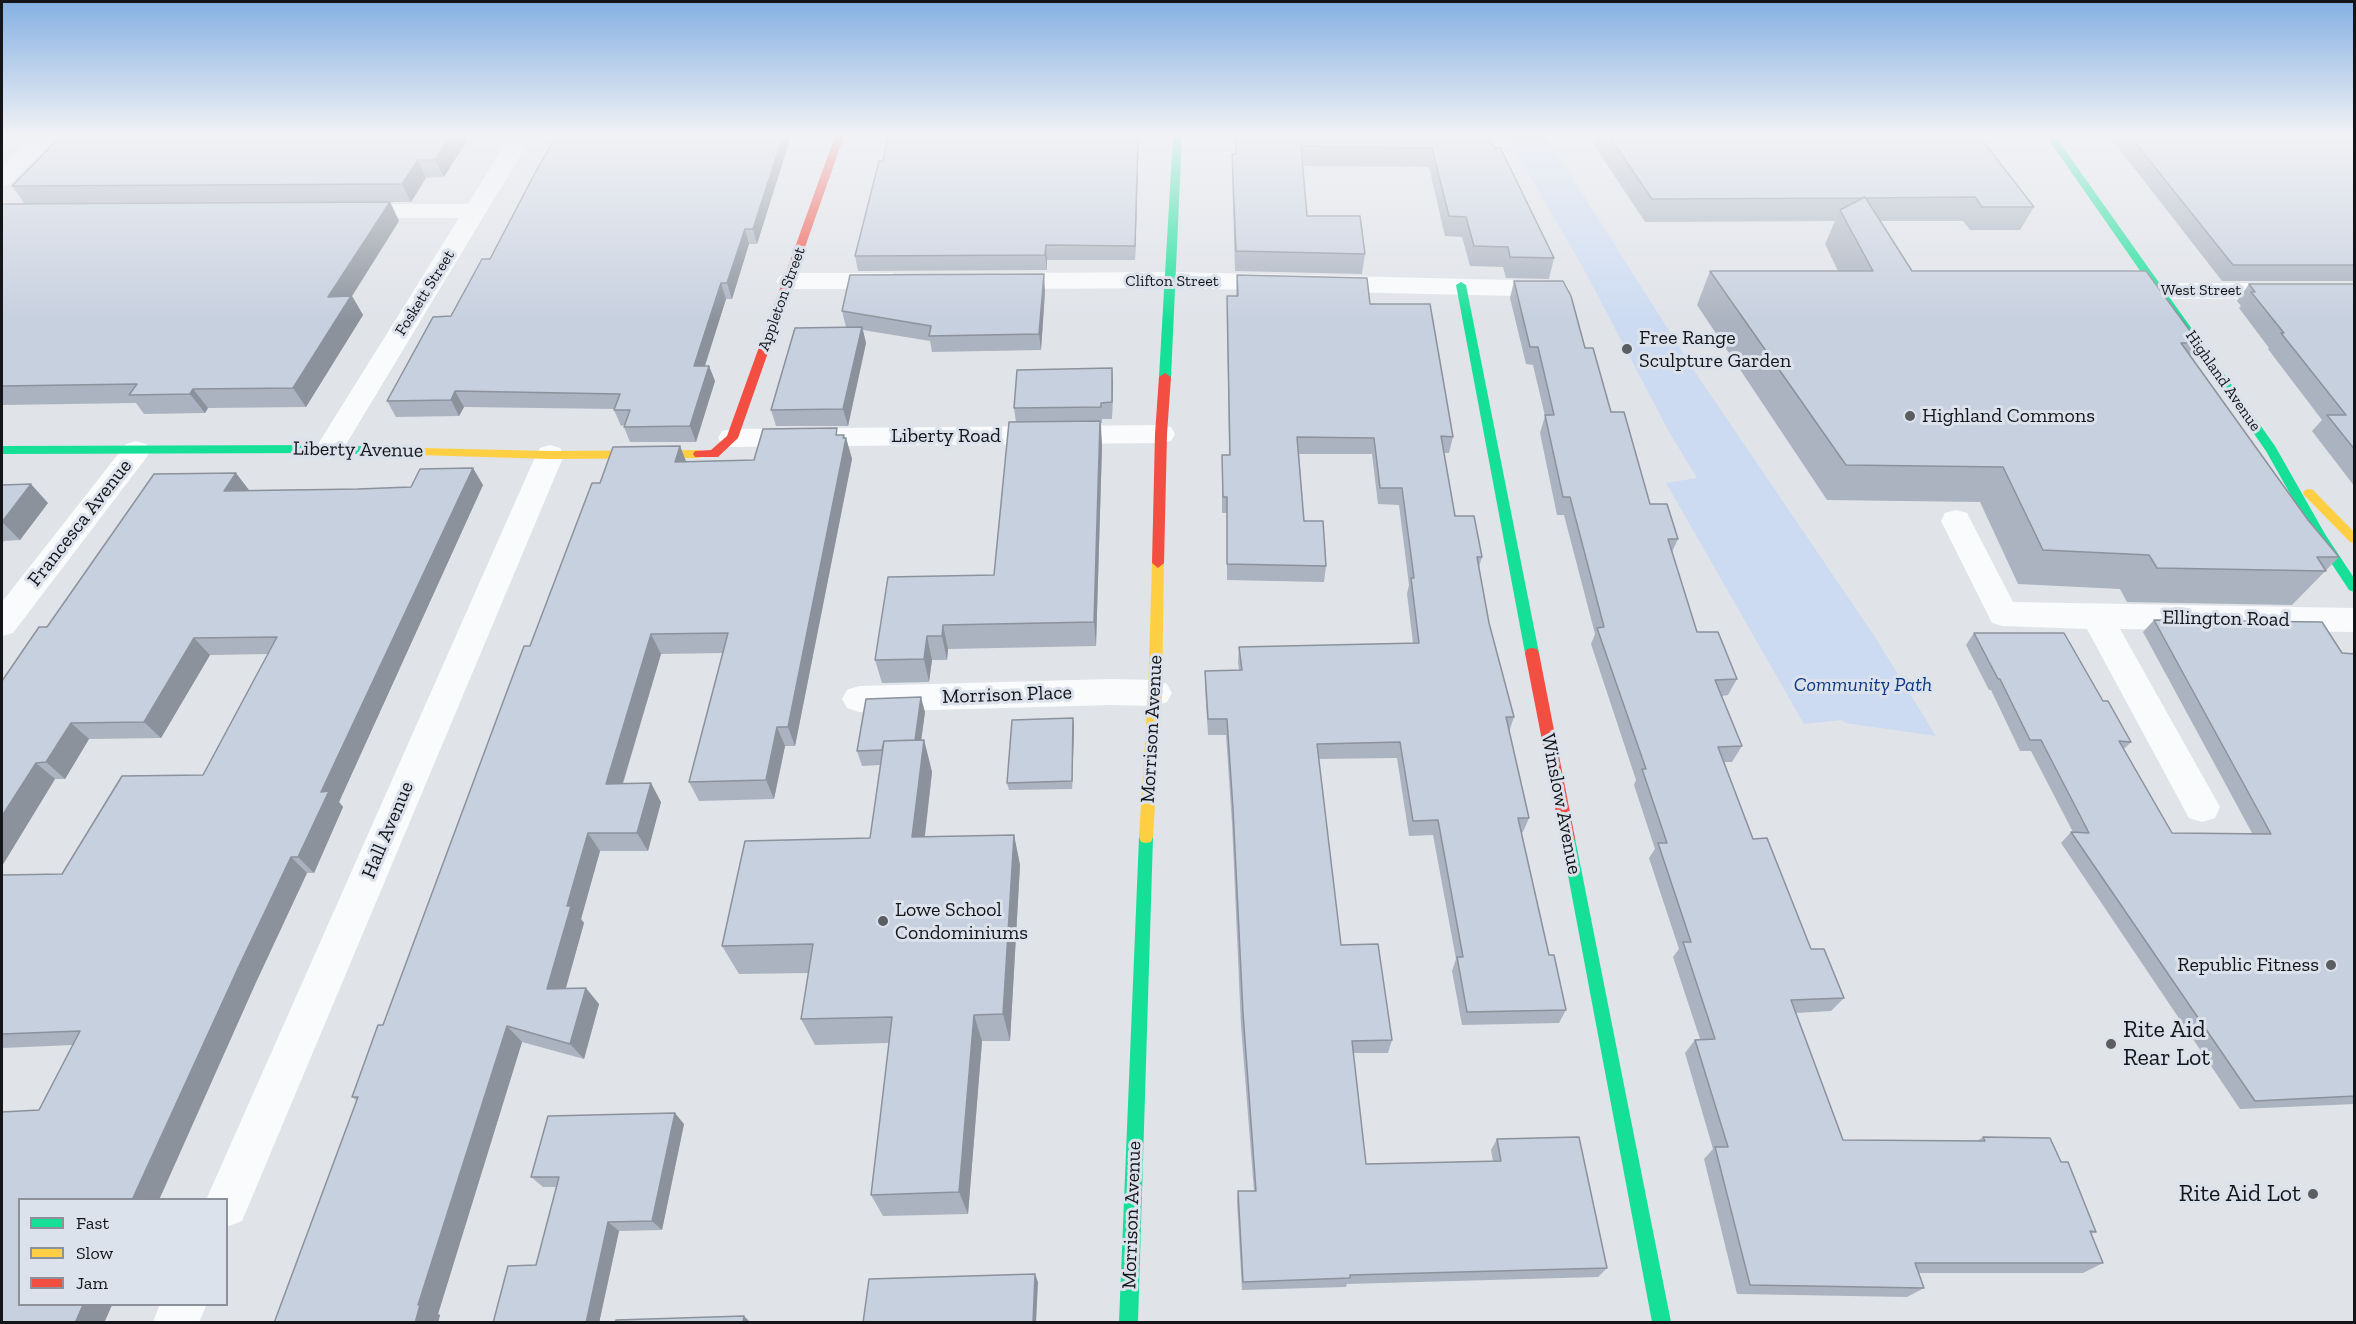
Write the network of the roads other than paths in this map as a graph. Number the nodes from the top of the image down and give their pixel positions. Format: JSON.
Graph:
{"nodes":[{"id":1,"x":483,"y":198,"type":"edge"},
{"id":2,"x":818,"y":198,"type":"edge"},
{"id":3,"x":1176,"y":198,"type":"edge"},
{"id":4,"x":2094,"y":198,"type":"edge"},
{"id":5,"x":475,"y":211,"type":"junction"},
{"id":6,"x":331,"y":212,"type":"edge"},
{"id":7,"x":910,"y":280,"type":"edge"},
{"id":8,"x":981,"y":280,"type":"edge"},
{"id":9,"x":1172,"y":280,"type":"junction"},
{"id":10,"x":789,"y":281,"type":"junction"},
{"id":11,"x":1461,"y":285,"type":"junction"},
{"id":12,"x":1556,"y":289,"type":"edge"},
{"id":13,"x":2159,"y":290,"type":"junction"},
{"id":14,"x":2099,"y":291,"type":"edge"},
{"id":15,"x":2355,"y":291,"type":"edge"},
{"id":16,"x":1161,"y":434,"type":"junction"},
{"id":17,"x":723,"y":446,"type":"junction"},
{"id":18,"x":329,"y":449,"type":"junction"},
{"id":19,"x":2271,"y":449,"type":"junction"},
{"id":20,"x":2,"y":450,"type":"edge"},
{"id":21,"x":136,"y":451,"type":"junction"},
{"id":22,"x":550,"y":454,"type":"junction"},
{"id":23,"x":1956,"y":521,"type":"dead end"},
{"id":24,"x":2355,"y":539,"type":"edge"},
{"id":25,"x":2355,"y":587,"type":"edge"},
{"id":26,"x":2097,"y":617,"type":"junction"},
{"id":27,"x":2355,"y":620,"type":"edge"},
{"id":28,"x":2,"y":624,"type":"edge"},
{"id":29,"x":1155,"y":693,"type":"junction"},
{"id":30,"x":859,"y":699,"type":"dead end"},
{"id":31,"x":2202,"y":807,"type":"dead end"},
{"id":32,"x":228,"y":1200,"type":"edge"},
{"id":33,"x":184,"y":1306,"type":"edge"},
{"id":34,"x":176,"y":1323,"type":"edge"},
{"id":35,"x":1128,"y":1323,"type":"edge"},
{"id":36,"x":1662,"y":1323,"type":"edge"}],
"edges":[{"from":1,"to":5,"type":"street","name":"Foskett Street"},
{"from":2,"to":10,"type":"street","name":"Appleton Street"},
{"from":3,"to":9,"type":"street","name":"Morrison Avenue"},
{"from":4,"to":13,"type":"street","name":"Highland Avenue"},
{"from":5,"to":6,"type":"street"},
{"from":5,"to":18,"type":"street","name":"Foskett Street"},
{"from":7,"to":10,"type":"street"},
{"from":8,"to":9,"type":"street","name":"Clifton Street"},
{"from":9,"to":11,"type":"street","name":"Clifton Street"},
{"from":9,"to":16,"type":"street","name":"Morrison Avenue"},
{"from":10,"to":17,"type":"street","name":"Appleton Street"},
{"from":11,"to":12,"type":"street","name":"Clifton Street"},
{"from":11,"to":36,"type":"street","name":"Winslow Avenue"},
{"from":13,"to":14,"type":"street","name":"West Street"},
{"from":13,"to":15,"type":"street","name":"West Street"},
{"from":13,"to":19,"type":"street","name":"Highland Avenue"},
{"from":16,"to":17,"type":"street","name":"Liberty Road"},
{"from":16,"to":29,"type":"street","name":"Morrison Avenue"},
{"from":17,"to":22,"type":"street","name":"Liberty Avenue"},
{"from":18,"to":21,"type":"street","name":"Liberty Avenue"},
{"from":18,"to":22,"type":"street","name":"Liberty Avenue"},
{"from":19,"to":24,"type":"street","name":"Highland Avenue"},
{"from":19,"to":25,"type":"street","name":"Highland Avenue"},
{"from":20,"to":21,"type":"street","name":"Liberty Avenue"},
{"from":21,"to":28,"type":"street","name":"Francesca Avenue"},
{"from":22,"to":32,"type":"street","name":"Hall Avenue"},
{"from":23,"to":26,"type":"street","name":"Ellington Road"},
{"from":26,"to":27,"type":"street","name":"Ellington Road"},
{"from":26,"to":31,"type":"street"},
{"from":29,"to":30,"type":"street","name":"Morrison Place"},
{"from":29,"to":35,"type":"street","name":"Morrison Avenue"},
{"from":33,"to":34,"type":"street"}]}
